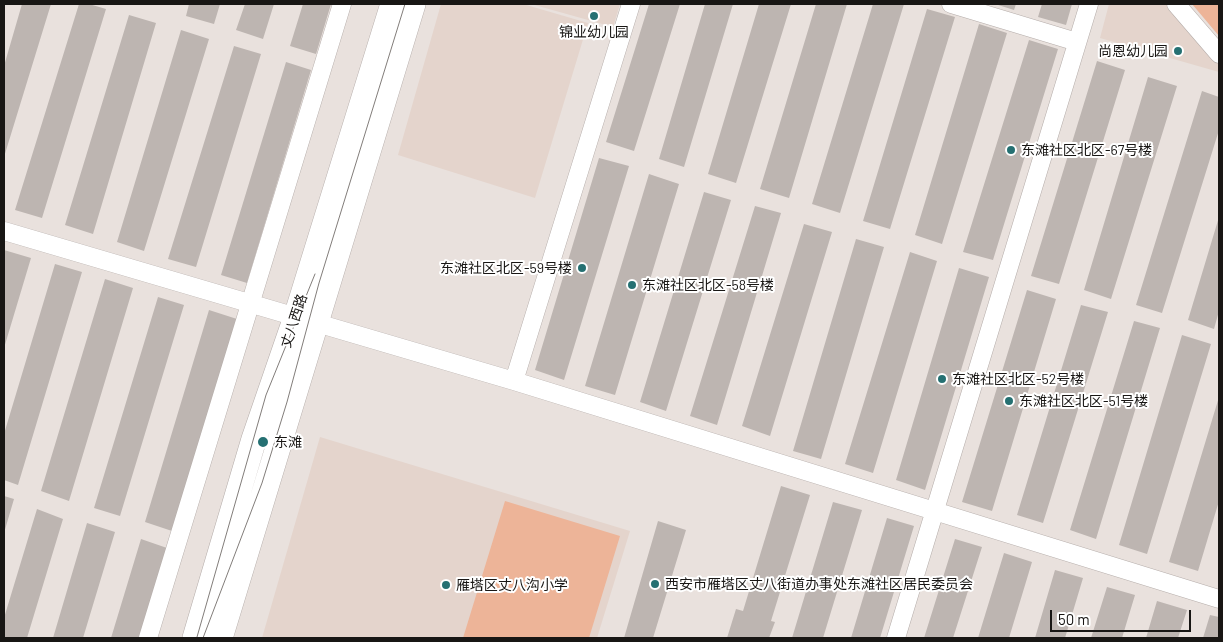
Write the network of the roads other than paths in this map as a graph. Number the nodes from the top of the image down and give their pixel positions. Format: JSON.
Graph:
{"nodes":[{"id":1,"x":342,"y":4,"type":"edge"},
{"id":2,"x":393,"y":4,"type":"edge"},
{"id":3,"x":413,"y":4,"type":"edge"},
{"id":4,"x":631,"y":4,"type":"edge"},
{"id":5,"x":951,"y":4,"type":"edge"},
{"id":6,"x":1089,"y":4,"type":"edge"},
{"id":7,"x":1176,"y":4,"type":"edge"},
{"id":8,"x":1077,"y":42,"type":"junction"},
{"id":9,"x":1219,"y":54,"type":"edge"},
{"id":10,"x":4,"y":231,"type":"edge"},
{"id":11,"x":250,"y":304,"type":"junction"},
{"id":12,"x":306,"y":320,"type":"junction"},
{"id":13,"x":514,"y":381,"type":"junction"},
{"id":14,"x":935,"y":512,"type":"junction"},
{"id":15,"x":1219,"y":599,"type":"edge"},
{"id":16,"x":148,"y":638,"type":"edge"},
{"id":17,"x":195,"y":638,"type":"edge"},
{"id":18,"x":220,"y":638,"type":"edge"},
{"id":19,"x":896,"y":638,"type":"edge"}],
"edges":[{"from":1,"to":11,"type":"street"},
{"from":2,"to":12,"type":"main road","name":"丈八西路"},
{"from":3,"to":12,"type":"main road","name":"丈八西路"},
{"from":4,"to":13,"type":"street"},
{"from":5,"to":8,"type":"street"},
{"from":6,"to":8,"type":"street"},
{"from":7,"to":9,"type":"street"},
{"from":8,"to":14,"type":"street"},
{"from":10,"to":11,"type":"street"},
{"from":11,"to":12,"type":"street"},
{"from":11,"to":16,"type":"street"},
{"from":12,"to":13,"type":"street"},
{"from":12,"to":17,"type":"main road","name":"丈八西路"},
{"from":12,"to":18,"type":"main road","name":"丈八西路"},
{"from":13,"to":14,"type":"street"},
{"from":14,"to":15,"type":"street"},
{"from":14,"to":19,"type":"street"}]}
